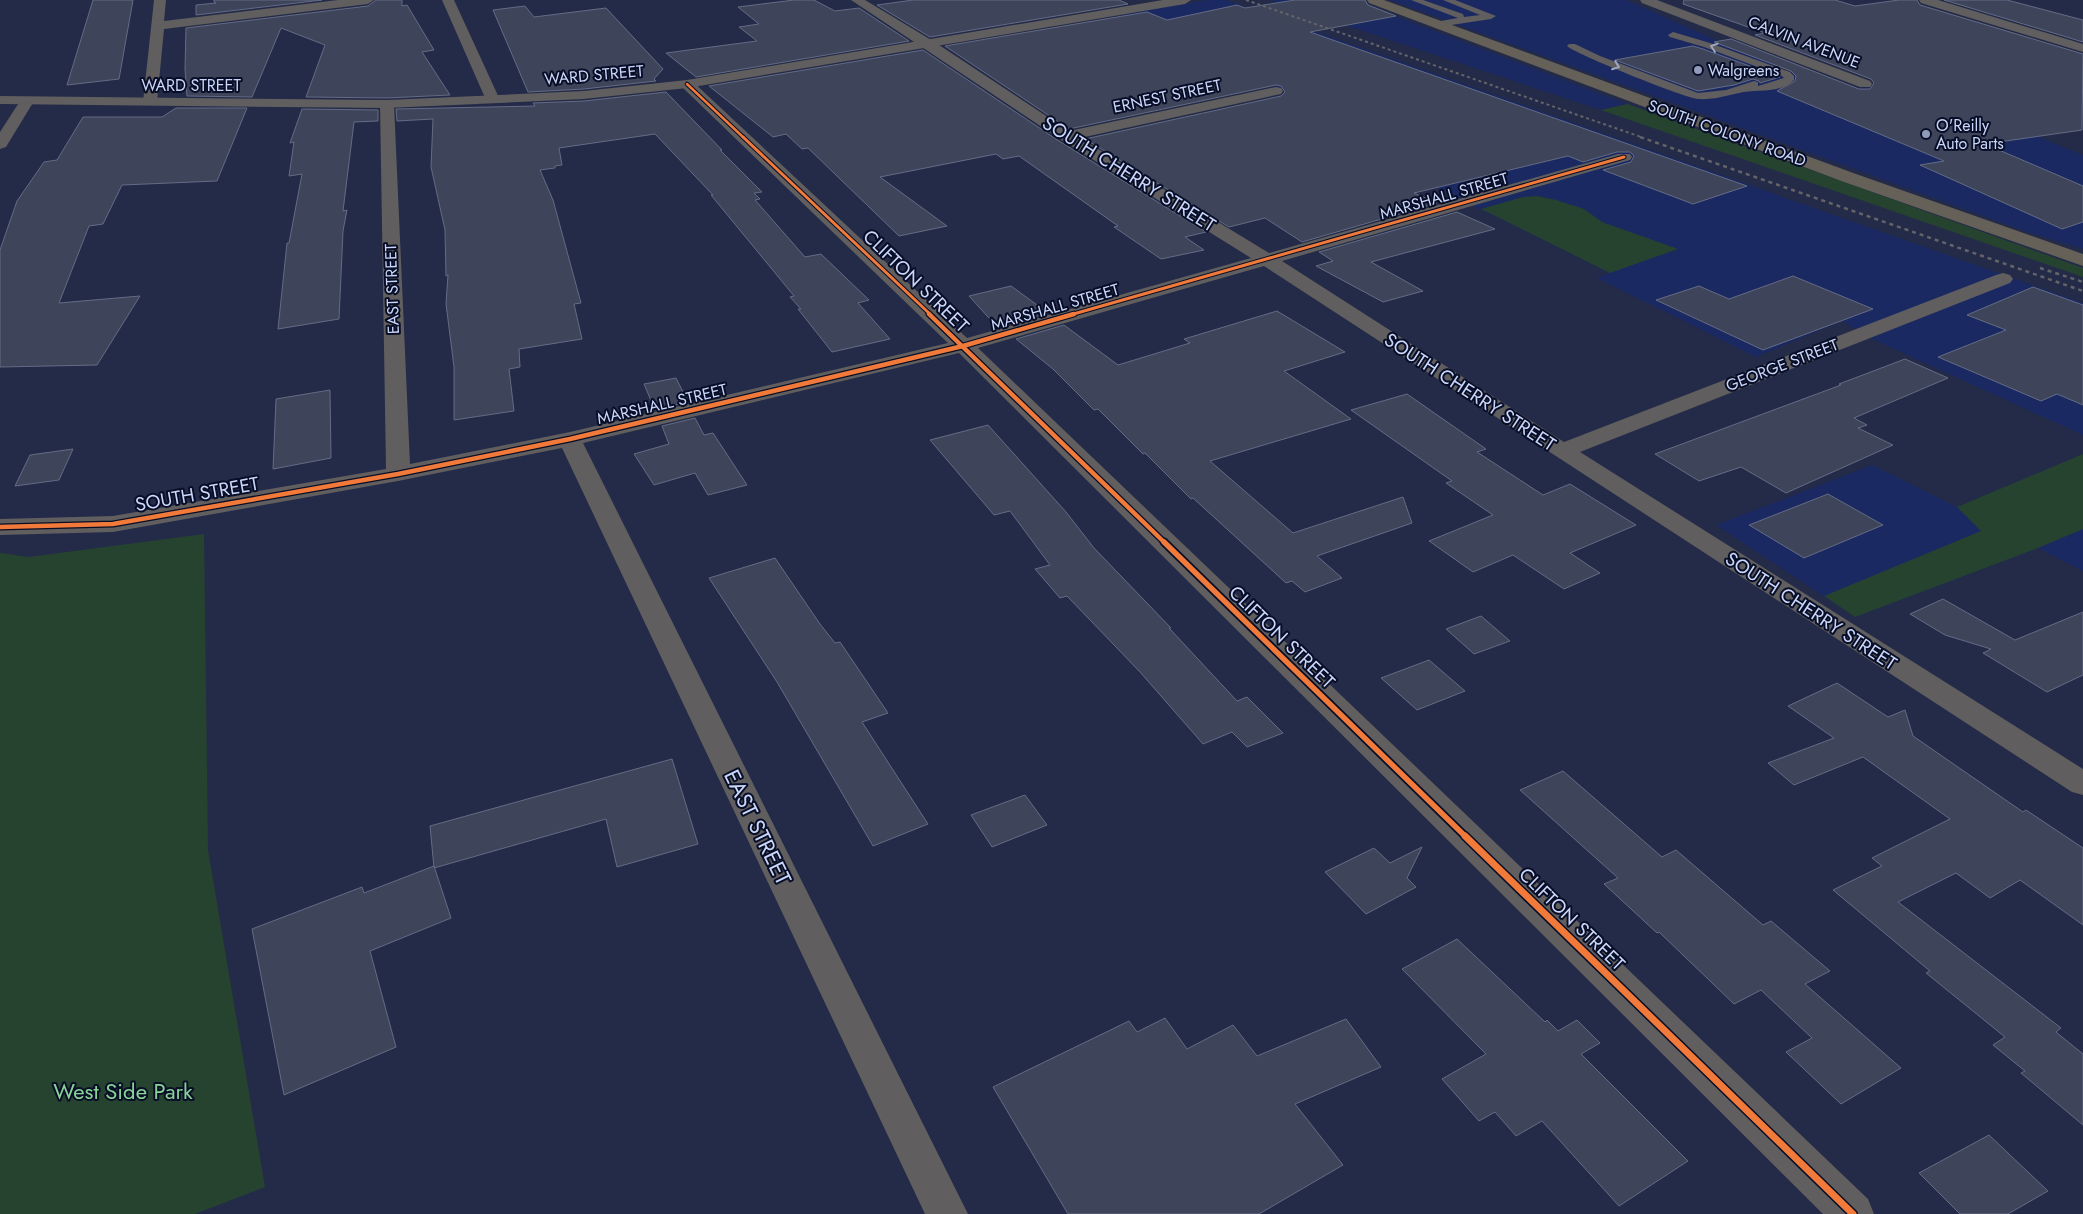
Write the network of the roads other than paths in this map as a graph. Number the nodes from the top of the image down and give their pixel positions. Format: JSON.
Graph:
{"nodes":[{"id":1,"x":160,"y":0,"type":"edge"},
{"id":2,"x":368,"y":0,"type":"edge"},
{"id":3,"x":448,"y":0,"type":"edge"},
{"id":4,"x":857,"y":0,"type":"edge"},
{"id":5,"x":1185,"y":0,"type":"edge"},
{"id":6,"x":1373,"y":0,"type":"edge"},
{"id":7,"x":1415,"y":0,"type":"edge"},
{"id":8,"x":1447,"y":0,"type":"edge"},
{"id":9,"x":1646,"y":0,"type":"edge"},
{"id":10,"x":1925,"y":0,"type":"edge"},
{"id":11,"x":1469,"y":19,"type":"junction"},
{"id":12,"x":1438,"y":24,"type":"junction"},
{"id":13,"x":156,"y":26,"type":"junction"},
{"id":14,"x":1672,"y":35,"type":"dead end"},
{"id":15,"x":2083,"y":40,"type":"edge"},
{"id":16,"x":2066,"y":43,"type":"junction"},
{"id":17,"x":928,"y":44,"type":"junction"},
{"id":18,"x":1572,"y":46,"type":"dead end"},
{"id":19,"x":2083,"y":48,"type":"edge"},
{"id":20,"x":1789,"y":80,"type":"junction"},
{"id":21,"x":1771,"y":81,"type":"dead end"},
{"id":22,"x":687,"y":84,"type":"junction"},
{"id":23,"x":1754,"y":84,"type":"dead end"},
{"id":24,"x":1865,"y":84,"type":"dead end"},
{"id":25,"x":1742,"y":89,"type":"junction"},
{"id":26,"x":1276,"y":91,"type":"dead end"},
{"id":27,"x":0,"y":100,"type":"edge"},
{"id":28,"x":493,"y":100,"type":"junction"},
{"id":29,"x":27,"y":101,"type":"junction"},
{"id":30,"x":150,"y":102,"type":"junction"},
{"id":31,"x":387,"y":104,"type":"junction"},
{"id":32,"x":1066,"y":136,"type":"junction"},
{"id":33,"x":0,"y":144,"type":"edge"},
{"id":34,"x":1624,"y":157,"type":"dead end"},
{"id":35,"x":1266,"y":260,"type":"junction"},
{"id":36,"x":2083,"y":260,"type":"edge"},
{"id":37,"x":2003,"y":279,"type":"dead end"},
{"id":38,"x":963,"y":346,"type":"junction"},
{"id":39,"x":570,"y":439,"type":"junction"},
{"id":40,"x":1562,"y":452,"type":"junction"},
{"id":41,"x":398,"y":474,"type":"junction"},
{"id":42,"x":0,"y":527,"type":"edge"},
{"id":43,"x":2083,"y":784,"type":"edge"},
{"id":44,"x":947,"y":1214,"type":"edge"},
{"id":45,"x":1853,"y":1214,"type":"edge"}],
"edges":[{"from":1,"to":13,"type":"street"},
{"from":2,"to":13,"type":"street"},
{"from":3,"to":28,"type":"street"},
{"from":4,"to":17,"type":"street","name":"SOUTH CHERRY STREET"},
{"from":5,"to":17,"type":"street","name":"WARD STREET"},
{"from":6,"to":12,"type":"main road","name":"SOUTH COLONY ROAD"},
{"from":7,"to":11,"type":"lane"},
{"from":8,"to":11,"type":"lane"},
{"from":9,"to":24,"type":"street","name":"CALVIN AVENUE"},
{"from":10,"to":16,"type":"street"},
{"from":11,"to":12,"type":"lane"},
{"from":12,"to":36,"type":"main road","name":"SOUTH COLONY ROAD"},
{"from":13,"to":30,"type":"street"},
{"from":20,"to":14,"type":"lane","one_way":true},
{"from":15,"to":16,"type":"street"},
{"from":16,"to":19,"type":"street"},
{"from":17,"to":22,"type":"street","name":"WARD STREET"},
{"from":17,"to":32,"type":"street","name":"SOUTH CHERRY STREET"},
{"from":18,"to":25,"type":"lane","one_way":true},
{"from":20,"to":21,"type":"lane"},
{"from":20,"to":25,"type":"lane"},
{"from":22,"to":28,"type":"street","name":"WARD STREET"},
{"from":22,"to":38,"type":"street","name":"CLIFTON STREET"},
{"from":23,"to":25,"type":"lane"},
{"from":26,"to":32,"type":"street","name":"ERNEST STREET"},
{"from":27,"to":29,"type":"street","name":"WARD STREET"},
{"from":28,"to":31,"type":"street","name":"WARD STREET"},
{"from":29,"to":30,"type":"street","name":"WARD STREET"},
{"from":29,"to":33,"type":"street"},
{"from":30,"to":31,"type":"street","name":"WARD STREET"},
{"from":31,"to":41,"type":"street","name":"EAST STREET"},
{"from":32,"to":35,"type":"street","name":"SOUTH CHERRY STREET"},
{"from":34,"to":35,"type":"street","name":"MARSHALL STREET"},
{"from":35,"to":38,"type":"street","name":"MARSHALL STREET"},
{"from":35,"to":40,"type":"street","name":"SOUTH CHERRY STREET"},
{"from":37,"to":40,"type":"street","name":"GEORGE STREET"},
{"from":38,"to":39,"type":"street","name":"MARSHALL STREET"},
{"from":38,"to":45,"type":"street","name":"CLIFTON STREET"},
{"from":39,"to":41,"type":"street","name":"MARSHALL STREET"},
{"from":39,"to":44,"type":"street","name":"EAST STREET"},
{"from":40,"to":43,"type":"street","name":"SOUTH CHERRY STREET"},
{"from":41,"to":42,"type":"street","name":"SOUTH STREET"}]}
